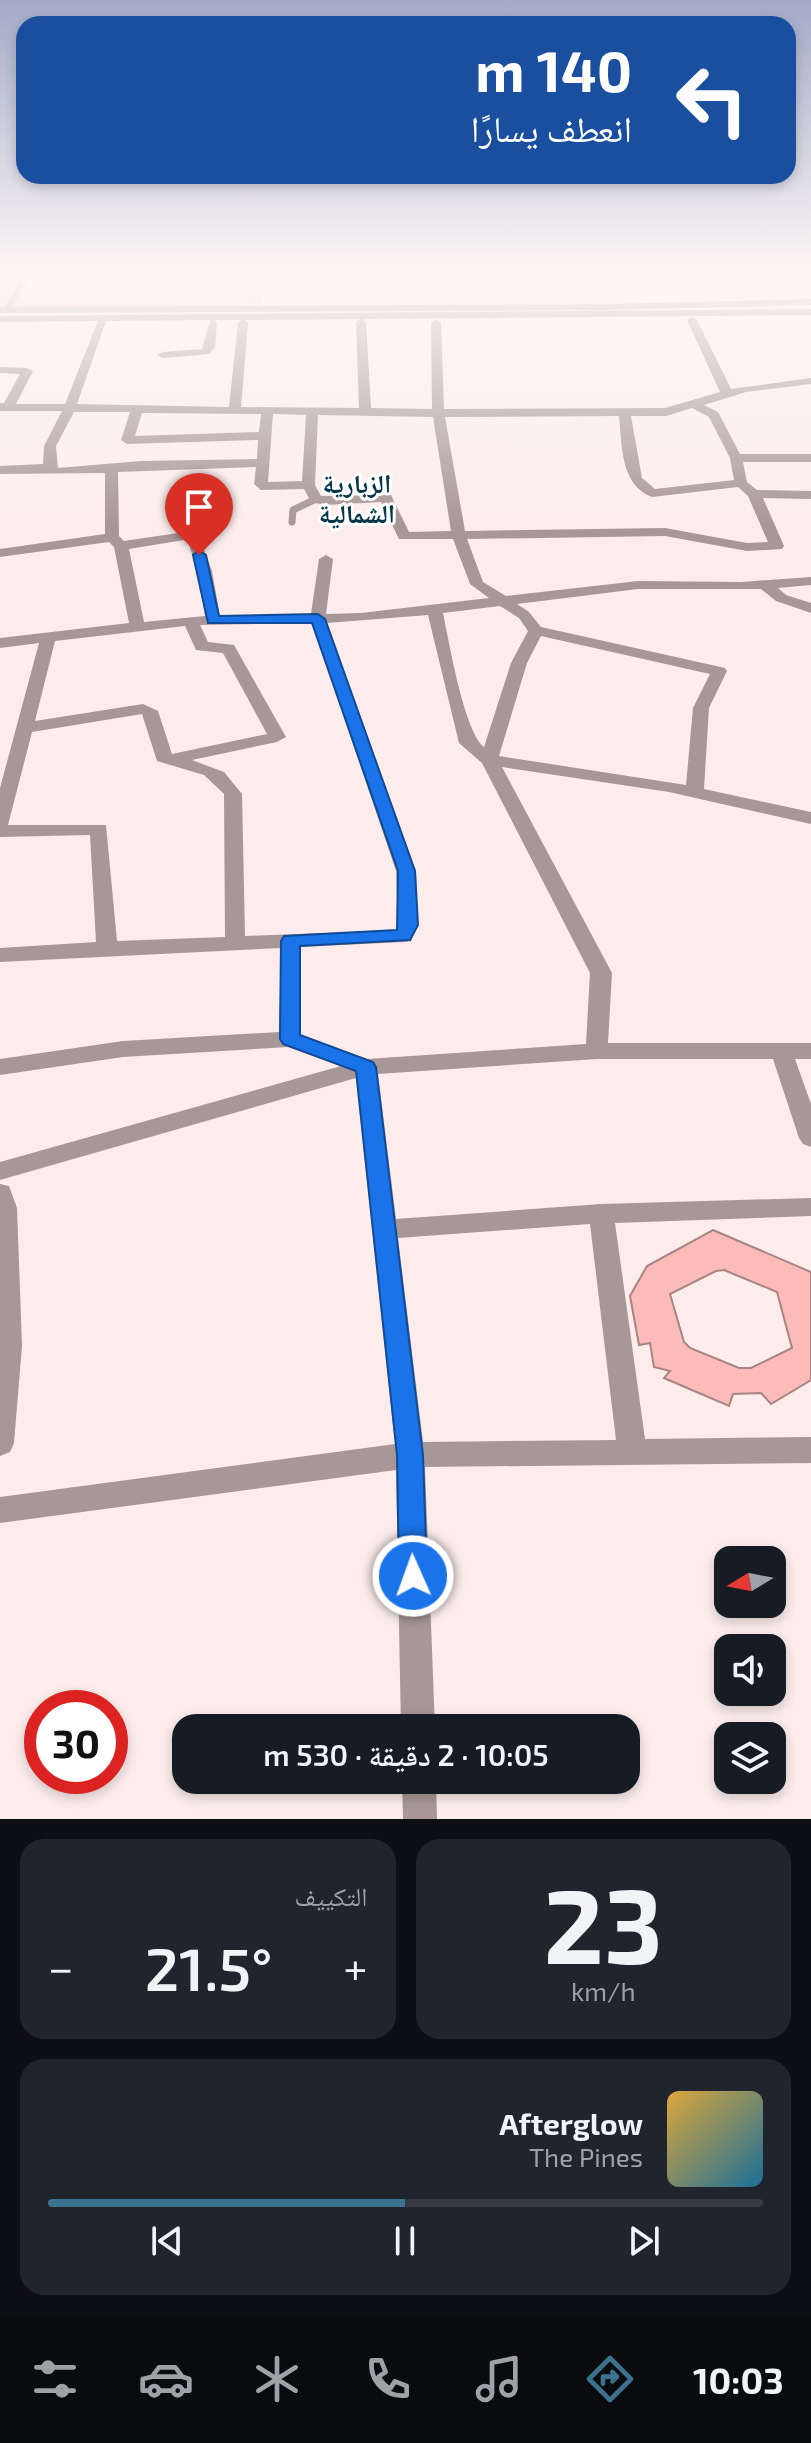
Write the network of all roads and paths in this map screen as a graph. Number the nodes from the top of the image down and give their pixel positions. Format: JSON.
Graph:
{"nodes":[{"id":1,"x":90,"y":356,"type":"edge"},
{"id":2,"x":240,"y":356,"type":"edge"},
{"id":3,"x":363,"y":356,"type":"edge"},
{"id":4,"x":437,"y":356,"type":"edge"},
{"id":5,"x":709,"y":356,"type":"edge"},
{"id":6,"x":0,"y":370,"type":"edge"},
{"id":7,"x":806,"y":381,"type":"edge"},
{"id":8,"x":811,"y":393,"type":"edge"},
{"id":9,"x":727,"y":394,"type":"junction"},
{"id":10,"x":695,"y":405,"type":"junction"},
{"id":11,"x":4,"y":407,"type":"edge"},
{"id":12,"x":70,"y":408,"type":"junction"},
{"id":13,"x":137,"y":409,"type":"junction"},
{"id":14,"x":200,"y":409,"type":"junction"},
{"id":15,"x":235,"y":410,"type":"junction"},
{"id":16,"x":267,"y":410,"type":"junction"},
{"id":17,"x":312,"y":411,"type":"junction"},
{"id":18,"x":365,"y":412,"type":"junction"},
{"id":19,"x":625,"y":412,"type":"junction"},
{"id":20,"x":438,"y":413,"type":"junction"},
{"id":21,"x":265,"y":436,"type":"junction"},
{"id":22,"x":192,"y":438,"type":"junction"},
{"id":23,"x":736,"y":458,"type":"junction"},
{"id":24,"x":811,"y":458,"type":"edge"},
{"id":25,"x":263,"y":463,"type":"junction"},
{"id":26,"x":49,"y":468,"type":"junction"},
{"id":27,"x":111,"y":469,"type":"junction"},
{"id":28,"x":0,"y":470,"type":"edge"},
{"id":29,"x":741,"y":483,"type":"junction"},
{"id":30,"x":308,"y":485,"type":"junction"},
{"id":31,"x":754,"y":494,"type":"junction"},
{"id":32,"x":811,"y":495,"type":"edge"},
{"id":33,"x":316,"y":499,"type":"junction"},
{"id":34,"x":292,"y":522,"type":"dead end"},
{"id":35,"x":459,"y":535,"type":"junction"},
{"id":36,"x":117,"y":542,"type":"junction"},
{"id":37,"x":0,"y":553,"type":"edge"},
{"id":38,"x":326,"y":559,"type":"dead end"},
{"id":39,"x":811,"y":581,"type":"edge"},
{"id":40,"x":764,"y":584,"type":"junction"},
{"id":41,"x":502,"y":601,"type":"junction"},
{"id":42,"x":811,"y":608,"type":"edge"},
{"id":43,"x":434,"y":609,"type":"junction"},
{"id":44,"x":318,"y":619,"type":"junction"},
{"id":45,"x":213,"y":620,"type":"junction"},
{"id":46,"x":190,"y":621,"type":"junction"},
{"id":47,"x":137,"y":626,"type":"junction"},
{"id":48,"x":536,"y":631,"type":"junction"},
{"id":49,"x":48,"y":638,"type":"junction"},
{"id":50,"x":0,"y":643,"type":"edge"},
{"id":51,"x":24,"y":728,"type":"junction"},
{"id":52,"x":169,"y":759,"type":"junction"},
{"id":53,"x":489,"y":760,"type":"junction"},
{"id":54,"x":695,"y":792,"type":"junction"},
{"id":55,"x":811,"y":818,"type":"edge"},
{"id":56,"x":0,"y":823,"type":"edge"},
{"id":57,"x":0,"y":831,"type":"edge"},
{"id":58,"x":291,"y":941,"type":"junction"},
{"id":59,"x":235,"y":943,"type":"junction"},
{"id":60,"x":107,"y":948,"type":"junction"},
{"id":61,"x":0,"y":955,"type":"edge"},
{"id":62,"x":290,"y":1039,"type":"junction"},
{"id":63,"x":781,"y":1049,"type":"junction"},
{"id":64,"x":597,"y":1051,"type":"junction"},
{"id":65,"x":811,"y":1051,"type":"edge"},
{"id":66,"x":0,"y":1067,"type":"edge"},
{"id":67,"x":366,"y":1067,"type":"junction"},
{"id":68,"x":811,"y":1138,"type":"edge"},
{"id":69,"x":0,"y":1171,"type":"edge"},
{"id":70,"x":0,"y":1193,"type":"edge"},
{"id":71,"x":811,"y":1207,"type":"edge"},
{"id":72,"x":601,"y":1214,"type":"junction"},
{"id":73,"x":384,"y":1229,"type":"junction"},
{"id":74,"x":0,"y":1443,"type":"edge"},
{"id":75,"x":811,"y":1450,"type":"edge"},
{"id":76,"x":632,"y":1452,"type":"junction"},
{"id":77,"x":410,"y":1455,"type":"junction"},
{"id":78,"x":0,"y":1510,"type":"edge"},
{"id":79,"x":418,"y":1714,"type":"edge"},
{"id":80,"x":419,"y":1794,"type":"edge"},
{"id":81,"x":420,"y":1819,"type":"edge"}],
"edges":[{"from":1,"to":12,"type":"street"},
{"from":2,"to":15,"type":"street"},
{"from":3,"to":18,"type":"street"},
{"from":4,"to":20,"type":"street"},
{"from":5,"to":9,"type":"street"},
{"from":6,"to":11,"type":"street"},
{"from":7,"to":8,"type":"street"},
{"from":7,"to":9,"type":"street"},
{"from":9,"to":10,"type":"street"},
{"from":10,"to":19,"type":"street"},
{"from":10,"to":23,"type":"street"},
{"from":11,"to":12,"type":"street"},
{"from":12,"to":13,"type":"street"},
{"from":12,"to":26,"type":"street"},
{"from":13,"to":14,"type":"street"},
{"from":13,"to":22,"type":"street"},
{"from":14,"to":15,"type":"street"},
{"from":14,"to":22,"type":"street"},
{"from":15,"to":16,"type":"street"},
{"from":16,"to":17,"type":"street"},
{"from":16,"to":21,"type":"street"},
{"from":17,"to":18,"type":"street"},
{"from":17,"to":30,"type":"street"},
{"from":18,"to":20,"type":"street"},
{"from":19,"to":20,"type":"street"},
{"from":19,"to":29,"type":"street"},
{"from":20,"to":35,"type":"street"},
{"from":21,"to":22,"type":"street"},
{"from":21,"to":25,"type":"street"},
{"from":23,"to":24,"type":"street"},
{"from":23,"to":29,"type":"street"},
{"from":25,"to":27,"type":"street"},
{"from":25,"to":30,"type":"street"},
{"from":26,"to":27,"type":"street"},
{"from":26,"to":28,"type":"street"},
{"from":27,"to":36,"type":"street"},
{"from":29,"to":31,"type":"street"},
{"from":30,"to":33,"type":"street"},
{"from":31,"to":32,"type":"street"},
{"from":31,"to":35,"type":"street"},
{"from":33,"to":34,"type":"lane"},
{"from":33,"to":35,"type":"street"},
{"from":35,"to":41,"type":"street"},
{"from":36,"to":37,"type":"street"},
{"from":36,"to":45,"type":"street"},
{"from":36,"to":47,"type":"street"},
{"from":38,"to":44,"type":"street"},
{"from":39,"to":40,"type":"street"},
{"from":40,"to":41,"type":"street"},
{"from":40,"to":42,"type":"street"},
{"from":41,"to":43,"type":"street"},
{"from":41,"to":48,"type":"street"},
{"from":43,"to":44,"type":"street"},
{"from":43,"to":53,"type":"street"},
{"from":44,"to":45,"type":"street"},
{"from":44,"to":58,"type":"street"},
{"from":45,"to":46,"type":"street"},
{"from":46,"to":47,"type":"street"},
{"from":46,"to":52,"type":"street"},
{"from":47,"to":49,"type":"street"},
{"from":48,"to":53,"type":"street"},
{"from":48,"to":54,"type":"street"},
{"from":49,"to":50,"type":"street"},
{"from":49,"to":51,"type":"street"},
{"from":51,"to":52,"type":"street"},
{"from":51,"to":56,"type":"street"},
{"from":52,"to":59,"type":"street"},
{"from":53,"to":54,"type":"street"},
{"from":53,"to":64,"type":"street"},
{"from":54,"to":55,"type":"street"},
{"from":57,"to":60,"type":"street"},
{"from":58,"to":59,"type":"street"},
{"from":58,"to":62,"type":"street"},
{"from":59,"to":60,"type":"street"},
{"from":60,"to":61,"type":"street"},
{"from":62,"to":66,"type":"street"},
{"from":62,"to":67,"type":"street"},
{"from":63,"to":64,"type":"street"},
{"from":63,"to":65,"type":"street"},
{"from":63,"to":68,"type":"street"},
{"from":64,"to":67,"type":"street"},
{"from":67,"to":69,"type":"street"},
{"from":67,"to":73,"type":"street"},
{"from":70,"to":74,"type":"street"},
{"from":71,"to":72,"type":"street"},
{"from":72,"to":73,"type":"street"},
{"from":72,"to":76,"type":"street"},
{"from":73,"to":77,"type":"street"},
{"from":75,"to":76,"type":"street"},
{"from":76,"to":77,"type":"street"},
{"from":77,"to":78,"type":"street"},
{"from":77,"to":79,"type":"street"},
{"from":80,"to":81,"type":"street"}]}
